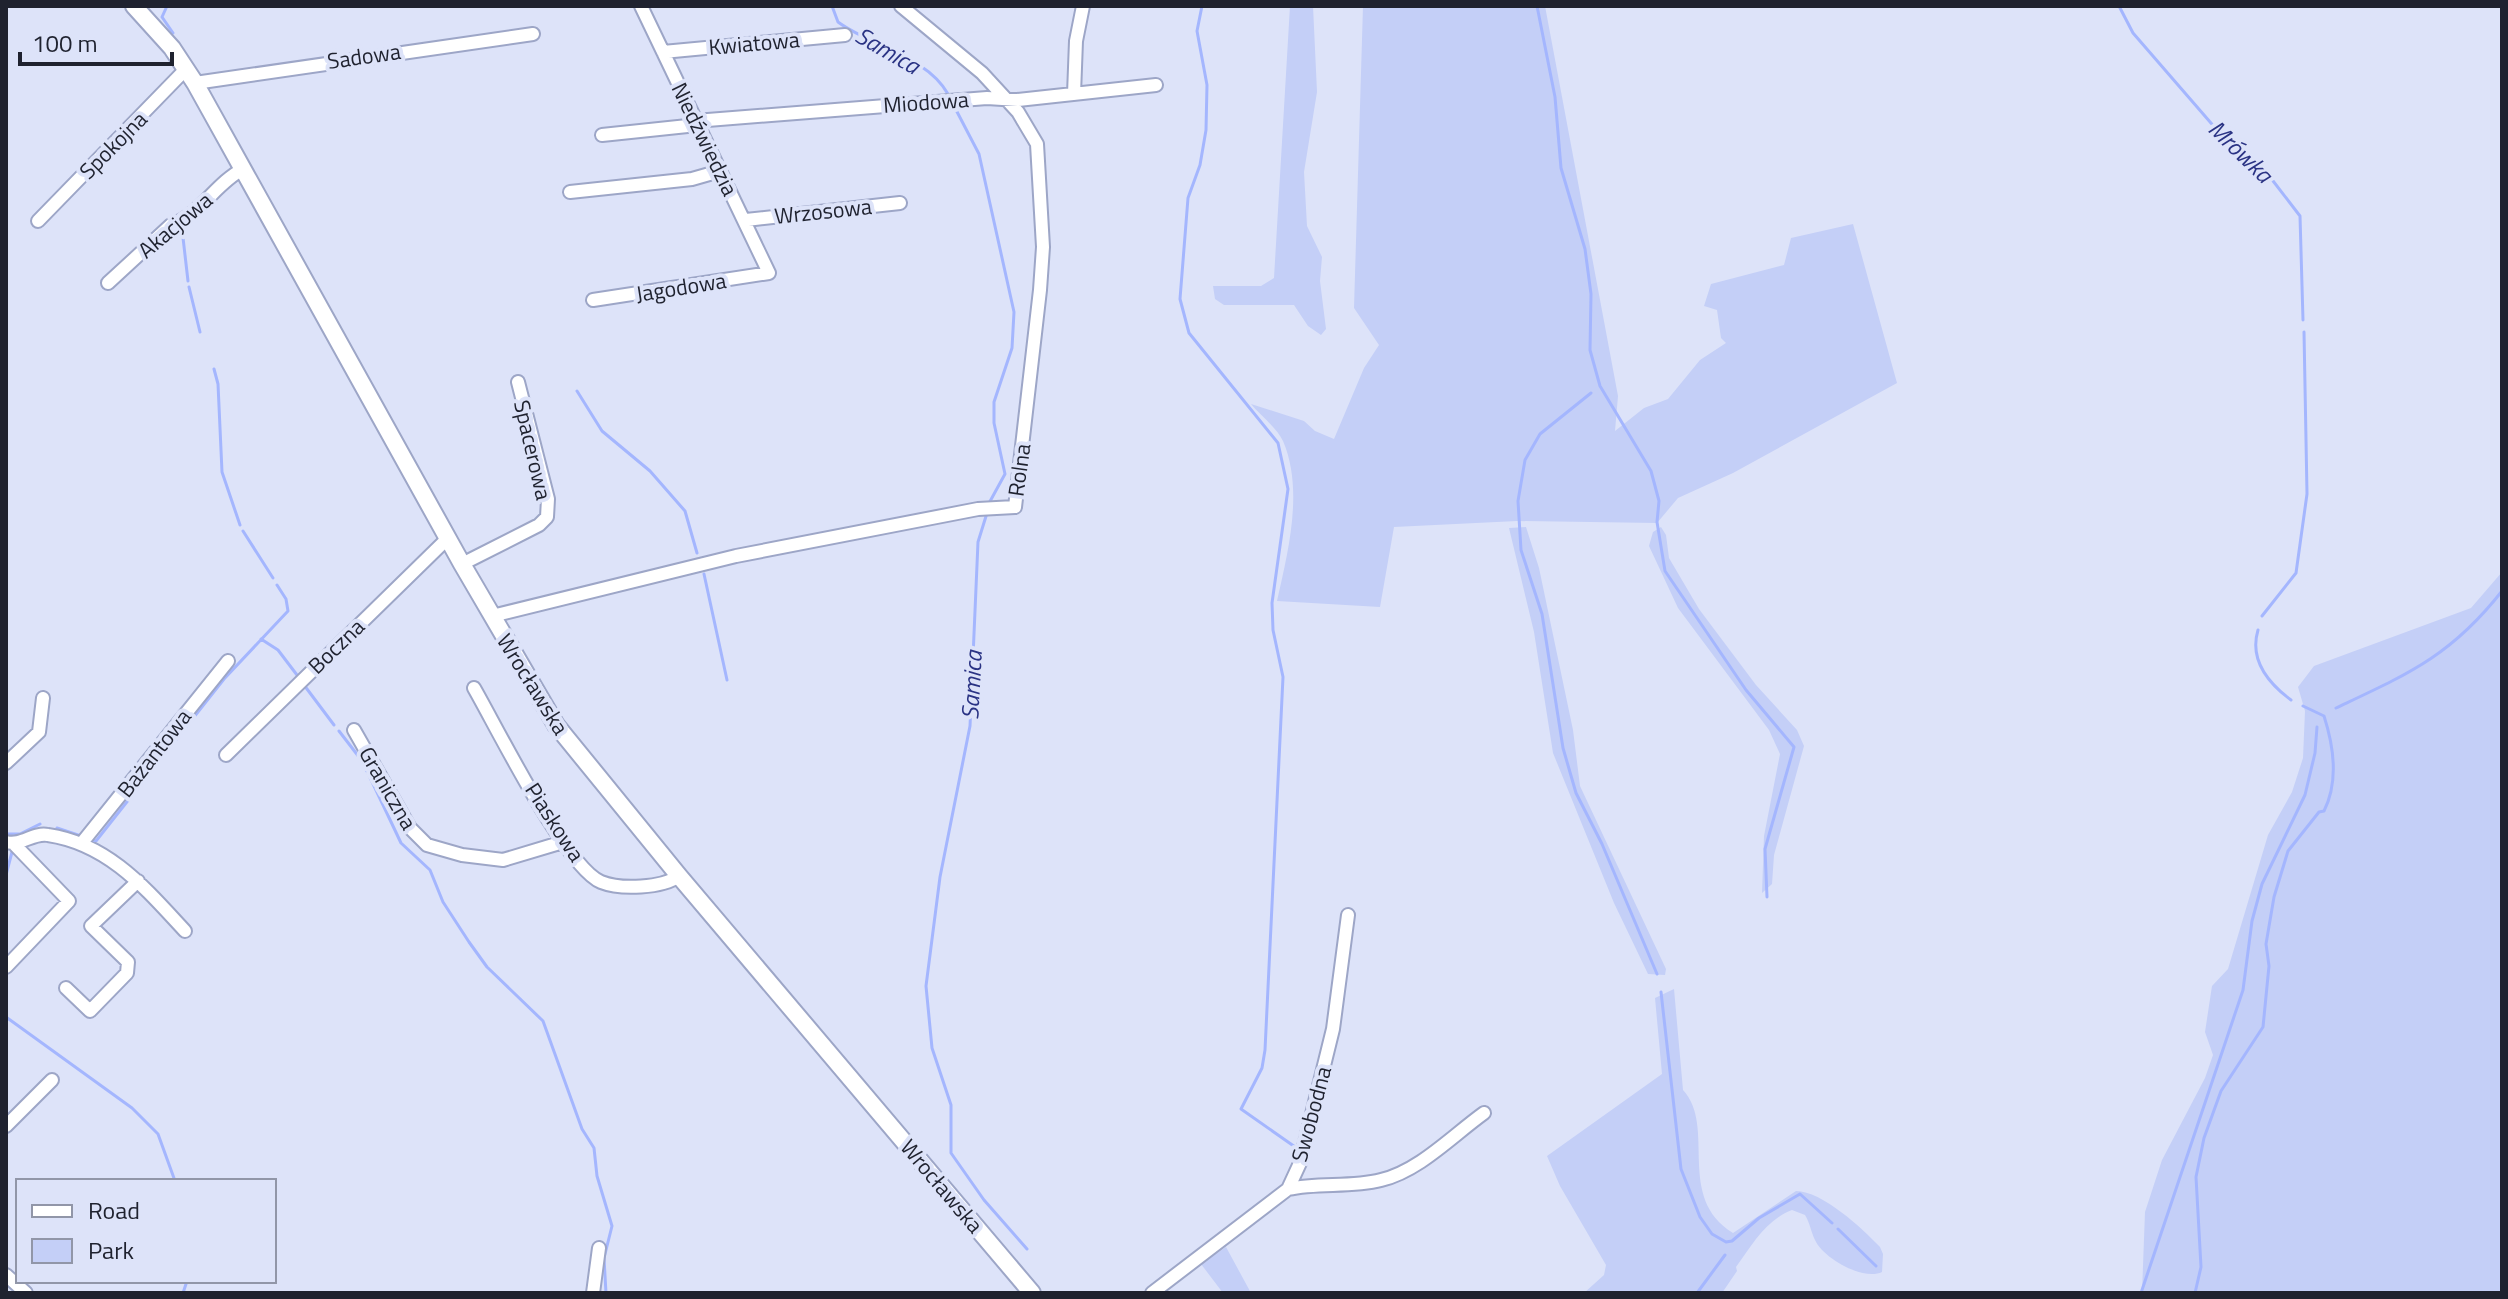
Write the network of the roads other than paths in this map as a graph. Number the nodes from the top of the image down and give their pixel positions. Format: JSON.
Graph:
{"nodes":[{"id":1,"x":134,"y":6,"type":"edge"},
{"id":2,"x":641,"y":6,"type":"edge"},
{"id":3,"x":901,"y":6,"type":"edge"},
{"id":4,"x":1083,"y":6,"type":"edge"},
{"id":5,"x":533,"y":34,"type":"dead end"},
{"id":6,"x":845,"y":35,"type":"dead end"},
{"id":7,"x":663,"y":52,"type":"junction"},
{"id":8,"x":190,"y":76,"type":"junction"},
{"id":9,"x":1156,"y":85,"type":"dead end"},
{"id":10,"x":1074,"y":94,"type":"junction"},
{"id":11,"x":1005,"y":97,"type":"junction"},
{"id":12,"x":696,"y":123,"type":"junction"},
{"id":13,"x":602,"y":135,"type":"dead end"},
{"id":14,"x":243,"y":169,"type":"junction"},
{"id":15,"x":720,"y":171,"type":"junction"},
{"id":16,"x":570,"y":192,"type":"dead end"},
{"id":17,"x":900,"y":203,"type":"dead end"},
{"id":18,"x":746,"y":220,"type":"junction"},
{"id":19,"x":38,"y":221,"type":"dead end"},
{"id":20,"x":769,"y":273,"type":"joint"},
{"id":21,"x":108,"y":283,"type":"dead end"},
{"id":22,"x":593,"y":300,"type":"dead end"},
{"id":23,"x":518,"y":382,"type":"dead end"},
{"id":24,"x":448,"y":538,"type":"junction"},
{"id":25,"x":462,"y":564,"type":"junction"},
{"id":26,"x":492,"y":616,"type":"junction"},
{"id":27,"x":228,"y":661,"type":"dead end"},
{"id":28,"x":474,"y":688,"type":"dead end"},
{"id":29,"x":43,"y":698,"type":"dead end"},
{"id":30,"x":354,"y":730,"type":"dead end"},
{"id":31,"x":226,"y":755,"type":"dead end"},
{"id":32,"x":6,"y":763,"type":"edge"},
{"id":33,"x":563,"y":842,"type":"junction"},
{"id":34,"x":10,"y":843,"type":"edge"},
{"id":35,"x":81,"y":844,"type":"junction"},
{"id":36,"x":679,"y":876,"type":"junction"},
{"id":37,"x":138,"y":881,"type":"junction"},
{"id":38,"x":1348,"y":915,"type":"dead end"},
{"id":39,"x":185,"y":931,"type":"dead end"},
{"id":40,"x":6,"y":967,"type":"edge"},
{"id":41,"x":66,"y":988,"type":"dead end"},
{"id":42,"x":52,"y":1080,"type":"dead end"},
{"id":43,"x":1484,"y":1113,"type":"dead end"},
{"id":44,"x":6,"y":1126,"type":"edge"},
{"id":45,"x":1288,"y":1189,"type":"junction"},
{"id":46,"x":599,"y":1248,"type":"dead end"},
{"id":47,"x":6,"y":1275,"type":"edge"},
{"id":48,"x":26,"y":1293,"type":"edge"},
{"id":49,"x":593,"y":1293,"type":"edge"},
{"id":50,"x":1032,"y":1293,"type":"edge"},
{"id":51,"x":1152,"y":1293,"type":"edge"}],
"edges":[{"from":1,"to":8,"type":"main road","name":"Wrocławska"},
{"from":2,"to":7,"type":"street","name":"Niedźwiedzia"},
{"from":3,"to":11,"type":"street","name":"Rolna"},
{"from":4,"to":10,"type":"street"},
{"from":5,"to":8,"type":"street","name":"Sadowa"},
{"from":6,"to":7,"type":"street","name":"Kwiatowa"},
{"from":7,"to":12,"type":"street","name":"Niedźwiedzia"},
{"from":8,"to":14,"type":"main road","name":"Wrocławska"},
{"from":8,"to":19,"type":"street","name":"Spokojna"},
{"from":9,"to":10,"type":"street","name":"Miodowa"},
{"from":10,"to":11,"type":"street","name":"Miodowa"},
{"from":11,"to":12,"type":"street","name":"Miodowa"},
{"from":11,"to":26,"type":"street","name":"Rolna"},
{"from":12,"to":13,"type":"street","name":"Miodowa"},
{"from":12,"to":15,"type":"street","name":"Niedźwiedzia"},
{"from":14,"to":21,"type":"street","name":"Akacjowa"},
{"from":14,"to":24,"type":"main road","name":"Wrocławska"},
{"from":15,"to":16,"type":"street"},
{"from":15,"to":18,"type":"street","name":"Niedźwiedzia"},
{"from":17,"to":18,"type":"street","name":"Wrzosowa"},
{"from":18,"to":20,"type":"street","name":"Niedźwiedzia"},
{"from":20,"to":22,"type":"street","name":"Jagodowa"},
{"from":23,"to":25,"type":"street","name":"Spacerowa"},
{"from":24,"to":25,"type":"main road","name":"Wrocławska"},
{"from":24,"to":31,"type":"street","name":"Boczna"},
{"from":25,"to":26,"type":"main road","name":"Wrocławska"},
{"from":26,"to":36,"type":"main road","name":"Wrocławska"},
{"from":27,"to":35,"type":"street","name":"Bażantowa"},
{"from":28,"to":33,"type":"street","name":"Piaskowa"},
{"from":29,"to":32,"type":"street"},
{"from":30,"to":33,"type":"street","name":"Graniczna"},
{"from":33,"to":36,"type":"street","name":"Piaskowa"},
{"from":34,"to":35,"type":"street"},
{"from":34,"to":40,"type":"street"},
{"from":35,"to":37,"type":"street"},
{"from":36,"to":50,"type":"main road","name":"Wrocławska"},
{"from":37,"to":39,"type":"street"},
{"from":37,"to":41,"type":"street"},
{"from":38,"to":45,"type":"street","name":"Swobodna"},
{"from":42,"to":44,"type":"street"},
{"from":43,"to":45,"type":"street"},
{"from":45,"to":51,"type":"street","name":"Swobodna"},
{"from":46,"to":49,"type":"street"},
{"from":47,"to":48,"type":"street"}]}
